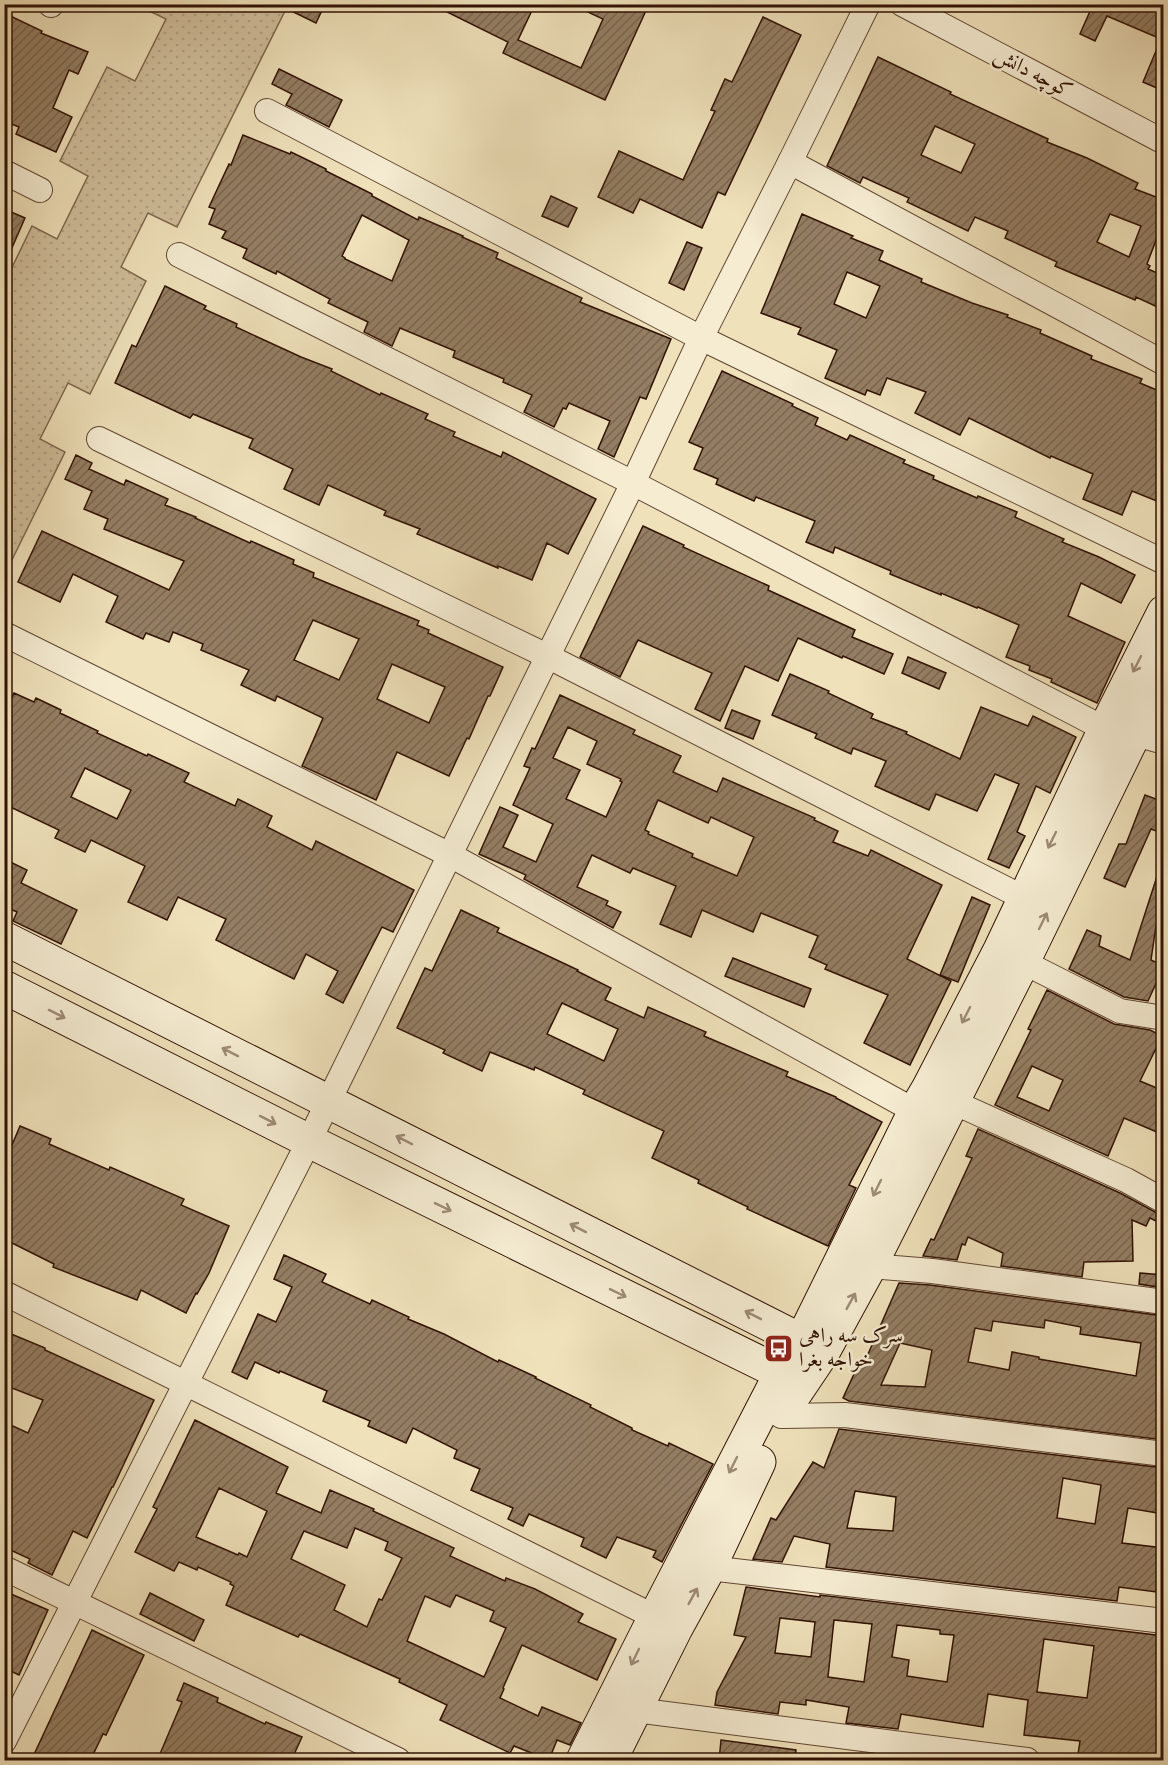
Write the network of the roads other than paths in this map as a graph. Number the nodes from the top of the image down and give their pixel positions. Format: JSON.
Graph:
{"nodes":[{"id":1,"x":868,"y":4,"type":"edge"},
{"id":2,"x":902,"y":4,"type":"edge"},
{"id":3,"x":267,"y":111,"type":"dead end"},
{"id":4,"x":1164,"y":142,"type":"edge"},
{"id":5,"x":790,"y":162,"type":"junction"},
{"id":6,"x":4,"y":172,"type":"edge"},
{"id":7,"x":40,"y":190,"type":"dead end"},
{"id":8,"x":179,"y":255,"type":"dead end"},
{"id":9,"x":701,"y":338,"type":"junction"},
{"id":10,"x":1164,"y":363,"type":"edge"},
{"id":11,"x":99,"y":439,"type":"dead end"},
{"id":12,"x":633,"y":483,"type":"junction"},
{"id":13,"x":1164,"y":562,"type":"edge"},
{"id":14,"x":1164,"y":612,"type":"edge"},
{"id":15,"x":4,"y":634,"type":"edge"},
{"id":16,"x":547,"y":656,"type":"junction"},
{"id":17,"x":1164,"y":673,"type":"edge"},
{"id":18,"x":1134,"y":735,"type":"edge"},
{"id":19,"x":450,"y":855,"type":"junction"},
{"id":20,"x":1024,"y":898,"type":"junction"},
{"id":21,"x":4,"y":939,"type":"edge"},
{"id":22,"x":1023,"y":962,"type":"junction"},
{"id":23,"x":4,"y":987,"type":"edge"},
{"id":24,"x":1164,"y":1018,"type":"edge"},
{"id":25,"x":328,"y":1102,"type":"junction"},
{"id":26,"x":953,"y":1102,"type":"junction"},
{"id":27,"x":915,"y":1111,"type":"junction"},
{"id":28,"x":309,"y":1141,"type":"junction"},
{"id":29,"x":1164,"y":1201,"type":"edge"},
{"id":30,"x":870,"y":1266,"type":"junction"},
{"id":31,"x":4,"y":1293,"type":"edge"},
{"id":32,"x":1164,"y":1302,"type":"edge"},
{"id":33,"x":813,"y":1346,"type":"junction"},
{"id":34,"x":791,"y":1378,"type":"junction"},
{"id":35,"x":186,"y":1383,"type":"junction"},
{"id":36,"x":781,"y":1416,"type":"junction"},
{"id":37,"x":1164,"y":1454,"type":"edge"},
{"id":38,"x":4,"y":1568,"type":"edge"},
{"id":39,"x":709,"y":1568,"type":"junction"},
{"id":40,"x":75,"y":1602,"type":"junction"},
{"id":41,"x":655,"y":1617,"type":"junction"},
{"id":42,"x":1164,"y":1621,"type":"edge"},
{"id":43,"x":635,"y":1710,"type":"junction"},
{"id":44,"x":4,"y":1741,"type":"edge"},
{"id":45,"x":398,"y":1761,"type":"edge"},
{"id":46,"x":583,"y":1761,"type":"edge"},
{"id":47,"x":610,"y":1761,"type":"edge"},
{"id":48,"x":1027,"y":1761,"type":"edge"}],
"edges":[{"from":1,"to":5,"type":"street"},
{"from":2,"to":4,"type":"street","name":"کوچه دانش"},
{"from":3,"to":9,"type":"street"},
{"from":5,"to":9,"type":"street"},
{"from":5,"to":10,"type":"street"},
{"from":6,"to":7,"type":"street"},
{"from":8,"to":12,"type":"street"},
{"from":9,"to":12,"type":"street"},
{"from":9,"to":13,"type":"street"},
{"from":11,"to":16,"type":"street"},
{"from":12,"to":16,"type":"street"},
{"from":12,"to":18,"type":"street"},
{"from":14,"to":18,"type":"main road","one_way":true},
{"from":15,"to":19,"type":"street"},
{"from":16,"to":19,"type":"street"},
{"from":16,"to":20,"type":"street"},
{"from":17,"to":18,"type":"main road"},
{"from":18,"to":20,"type":"main road","one_way":true},
{"from":22,"to":18,"type":"main road","one_way":true},
{"from":19,"to":25,"type":"street"},
{"from":19,"to":27,"type":"street"},
{"from":20,"to":27,"type":"main road","one_way":true},
{"from":25,"to":21,"type":"main road","one_way":true},
{"from":22,"to":24,"type":"street"},
{"from":22,"to":26,"type":"main road"},
{"from":23,"to":28,"type":"main road","one_way":true},
{"from":25,"to":28,"type":"street"},
{"from":33,"to":25,"type":"main road","one_way":true},
{"from":26,"to":29,"type":"street"},
{"from":26,"to":30,"type":"main road"},
{"from":27,"to":33,"type":"main road","one_way":true},
{"from":28,"to":34,"type":"main road","one_way":true},
{"from":28,"to":35,"type":"street"},
{"from":30,"to":32,"type":"street"},
{"from":33,"to":30,"type":"main road","one_way":true},
{"from":31,"to":35,"type":"street"},
{"from":33,"to":34,"type":"main road"},
{"from":34,"to":36,"type":"main road"},
{"from":34,"to":41,"type":"main road","one_way":true},
{"from":35,"to":40,"type":"street"},
{"from":35,"to":41,"type":"street"},
{"from":36,"to":37,"type":"street"},
{"from":36,"to":39,"type":"main road"},
{"from":38,"to":40,"type":"street"},
{"from":39,"to":42,"type":"street"},
{"from":43,"to":39,"type":"main road","one_way":true},
{"from":40,"to":44,"type":"street"},
{"from":40,"to":45,"type":"street"},
{"from":41,"to":46,"type":"main road","one_way":true},
{"from":43,"to":47,"type":"main road"},
{"from":43,"to":48,"type":"street"}]}
